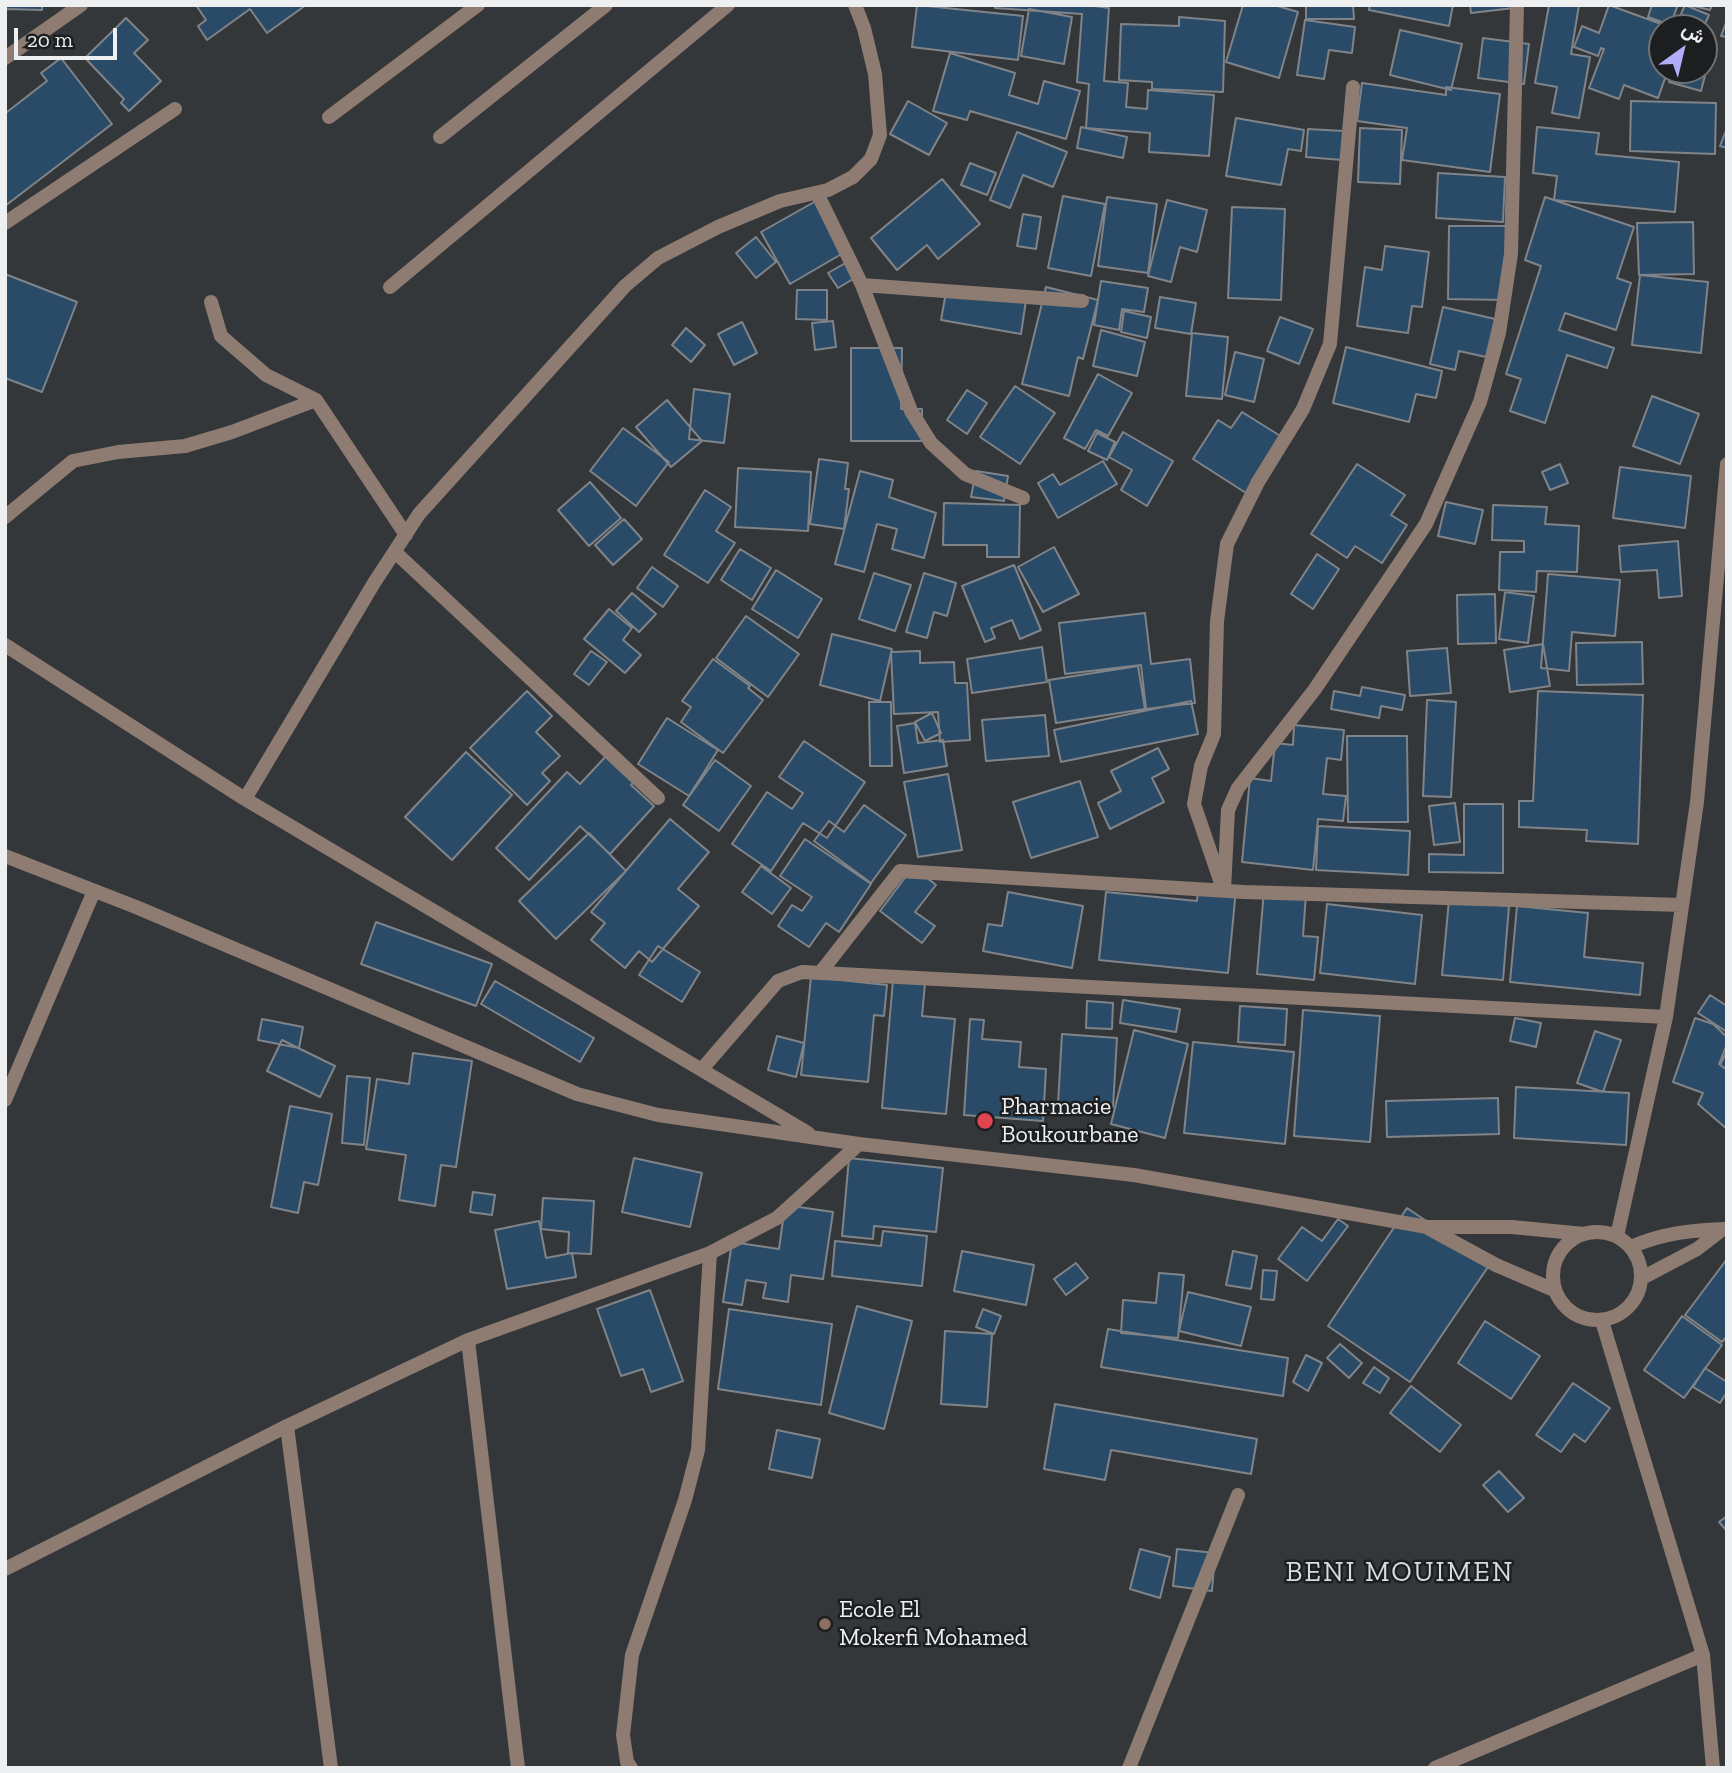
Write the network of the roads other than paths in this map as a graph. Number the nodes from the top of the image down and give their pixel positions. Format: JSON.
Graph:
{"nodes":[{"id":1,"x":81,"y":5,"type":"edge"},
{"id":2,"x":478,"y":5,"type":"edge"},
{"id":3,"x":606,"y":5,"type":"edge"},
{"id":4,"x":728,"y":5,"type":"edge"},
{"id":5,"x":855,"y":5,"type":"edge"},
{"id":6,"x":1517,"y":5,"type":"edge"},
{"id":7,"x":5,"y":58,"type":"edge"},
{"id":8,"x":1353,"y":87,"type":"dead end"},
{"id":9,"x":175,"y":109,"type":"dead end"},
{"id":10,"x":329,"y":117,"type":"dead end"},
{"id":11,"x":440,"y":137,"type":"dead end"},
{"id":12,"x":817,"y":193,"type":"junction"},
{"id":13,"x":5,"y":223,"type":"edge"},
{"id":14,"x":862,"y":285,"type":"junction"},
{"id":15,"x":390,"y":287,"type":"dead end"},
{"id":16,"x":1082,"y":301,"type":"dead end"},
{"id":17,"x":211,"y":302,"type":"dead end"},
{"id":18,"x":316,"y":400,"type":"junction"},
{"id":19,"x":1727,"y":464,"type":"edge"},
{"id":20,"x":1023,"y":498,"type":"dead end"},
{"id":21,"x":5,"y":517,"type":"edge"},
{"id":22,"x":406,"y":535,"type":"junction"},
{"id":23,"x":395,"y":552,"type":"junction"},
{"id":24,"x":5,"y":645,"type":"edge"},
{"id":25,"x":658,"y":798,"type":"dead end"},
{"id":26,"x":246,"y":799,"type":"junction"},
{"id":27,"x":5,"y":856,"type":"edge"},
{"id":28,"x":1224,"y":890,"type":"junction"},
{"id":29,"x":94,"y":891,"type":"junction"},
{"id":30,"x":1682,"y":905,"type":"junction"},
{"id":31,"x":820,"y":973,"type":"junction"},
{"id":32,"x":1666,"y":1017,"type":"junction"},
{"id":33,"x":702,"y":1069,"type":"junction"},
{"id":34,"x":5,"y":1100,"type":"edge"},
{"id":35,"x":816,"y":1138,"type":"junction"},
{"id":36,"x":859,"y":1144,"type":"junction"},
{"id":37,"x":1427,"y":1227,"type":"junction"},
{"id":38,"x":1725,"y":1229,"type":"edge"},
{"id":39,"x":1584,"y":1234,"type":"junction"},
{"id":40,"x":1617,"y":1236,"type":"junction"},
{"id":41,"x":1631,"y":1247,"type":"junction"},
{"id":42,"x":710,"y":1253,"type":"junction"},
{"id":43,"x":1642,"y":1278,"type":"junction"},
{"id":44,"x":1554,"y":1290,"type":"junction"},
{"id":45,"x":1602,"y":1321,"type":"junction"},
{"id":46,"x":468,"y":1340,"type":"junction"},
{"id":47,"x":287,"y":1426,"type":"junction"},
{"id":48,"x":1238,"y":1495,"type":"dead end"},
{"id":49,"x":8,"y":1565,"type":"edge"},
{"id":50,"x":1703,"y":1655,"type":"junction"},
{"id":51,"x":331,"y":1768,"type":"edge"},
{"id":52,"x":518,"y":1768,"type":"edge"},
{"id":53,"x":631,"y":1768,"type":"edge"},
{"id":54,"x":1129,"y":1768,"type":"edge"},
{"id":55,"x":1435,"y":1768,"type":"edge"},
{"id":56,"x":1713,"y":1768,"type":"edge"}],
"edges":[{"from":1,"to":7,"type":"street"},
{"from":2,"to":10,"type":"street"},
{"from":3,"to":11,"type":"street"},
{"from":4,"to":15,"type":"street"},
{"from":5,"to":12,"type":"street"},
{"from":6,"to":28,"type":"street"},
{"from":8,"to":28,"type":"street"},
{"from":9,"to":13,"type":"street"},
{"from":12,"to":14,"type":"street"},
{"from":12,"to":22,"type":"street"},
{"from":14,"to":16,"type":"street"},
{"from":14,"to":20,"type":"street"},
{"from":17,"to":18,"type":"street"},
{"from":18,"to":21,"type":"street"},
{"from":18,"to":22,"type":"street"},
{"from":19,"to":30,"type":"street"},
{"from":22,"to":23,"type":"street"},
{"from":23,"to":25,"type":"street"},
{"from":23,"to":26,"type":"street"},
{"from":24,"to":26,"type":"street"},
{"from":26,"to":33,"type":"street"},
{"from":27,"to":29,"type":"street"},
{"from":28,"to":30,"type":"street"},
{"from":28,"to":31,"type":"street"},
{"from":29,"to":34,"type":"street"},
{"from":29,"to":35,"type":"street"},
{"from":30,"to":32,"type":"street"},
{"from":31,"to":32,"type":"street"},
{"from":31,"to":33,"type":"street"},
{"from":32,"to":40,"type":"street"},
{"from":33,"to":35,"type":"street"},
{"from":35,"to":36,"type":"street"},
{"from":36,"to":37,"type":"street"},
{"from":36,"to":42,"type":"street"},
{"from":37,"to":39,"type":"street"},
{"from":37,"to":44,"type":"street"},
{"from":38,"to":41,"type":"street"},
{"from":38,"to":43,"type":"street"},
{"from":39,"to":40,"type":"street"},
{"from":39,"to":44,"type":"street"},
{"from":40,"to":41,"type":"street"},
{"from":41,"to":43,"type":"street"},
{"from":42,"to":46,"type":"street"},
{"from":42,"to":53,"type":"street"},
{"from":43,"to":45,"type":"street"},
{"from":44,"to":45,"type":"street"},
{"from":45,"to":50,"type":"street"},
{"from":46,"to":47,"type":"street"},
{"from":46,"to":52,"type":"street"},
{"from":47,"to":49,"type":"street"},
{"from":47,"to":51,"type":"street"},
{"from":48,"to":54,"type":"street"},
{"from":50,"to":55,"type":"street"},
{"from":50,"to":56,"type":"street"}]}
